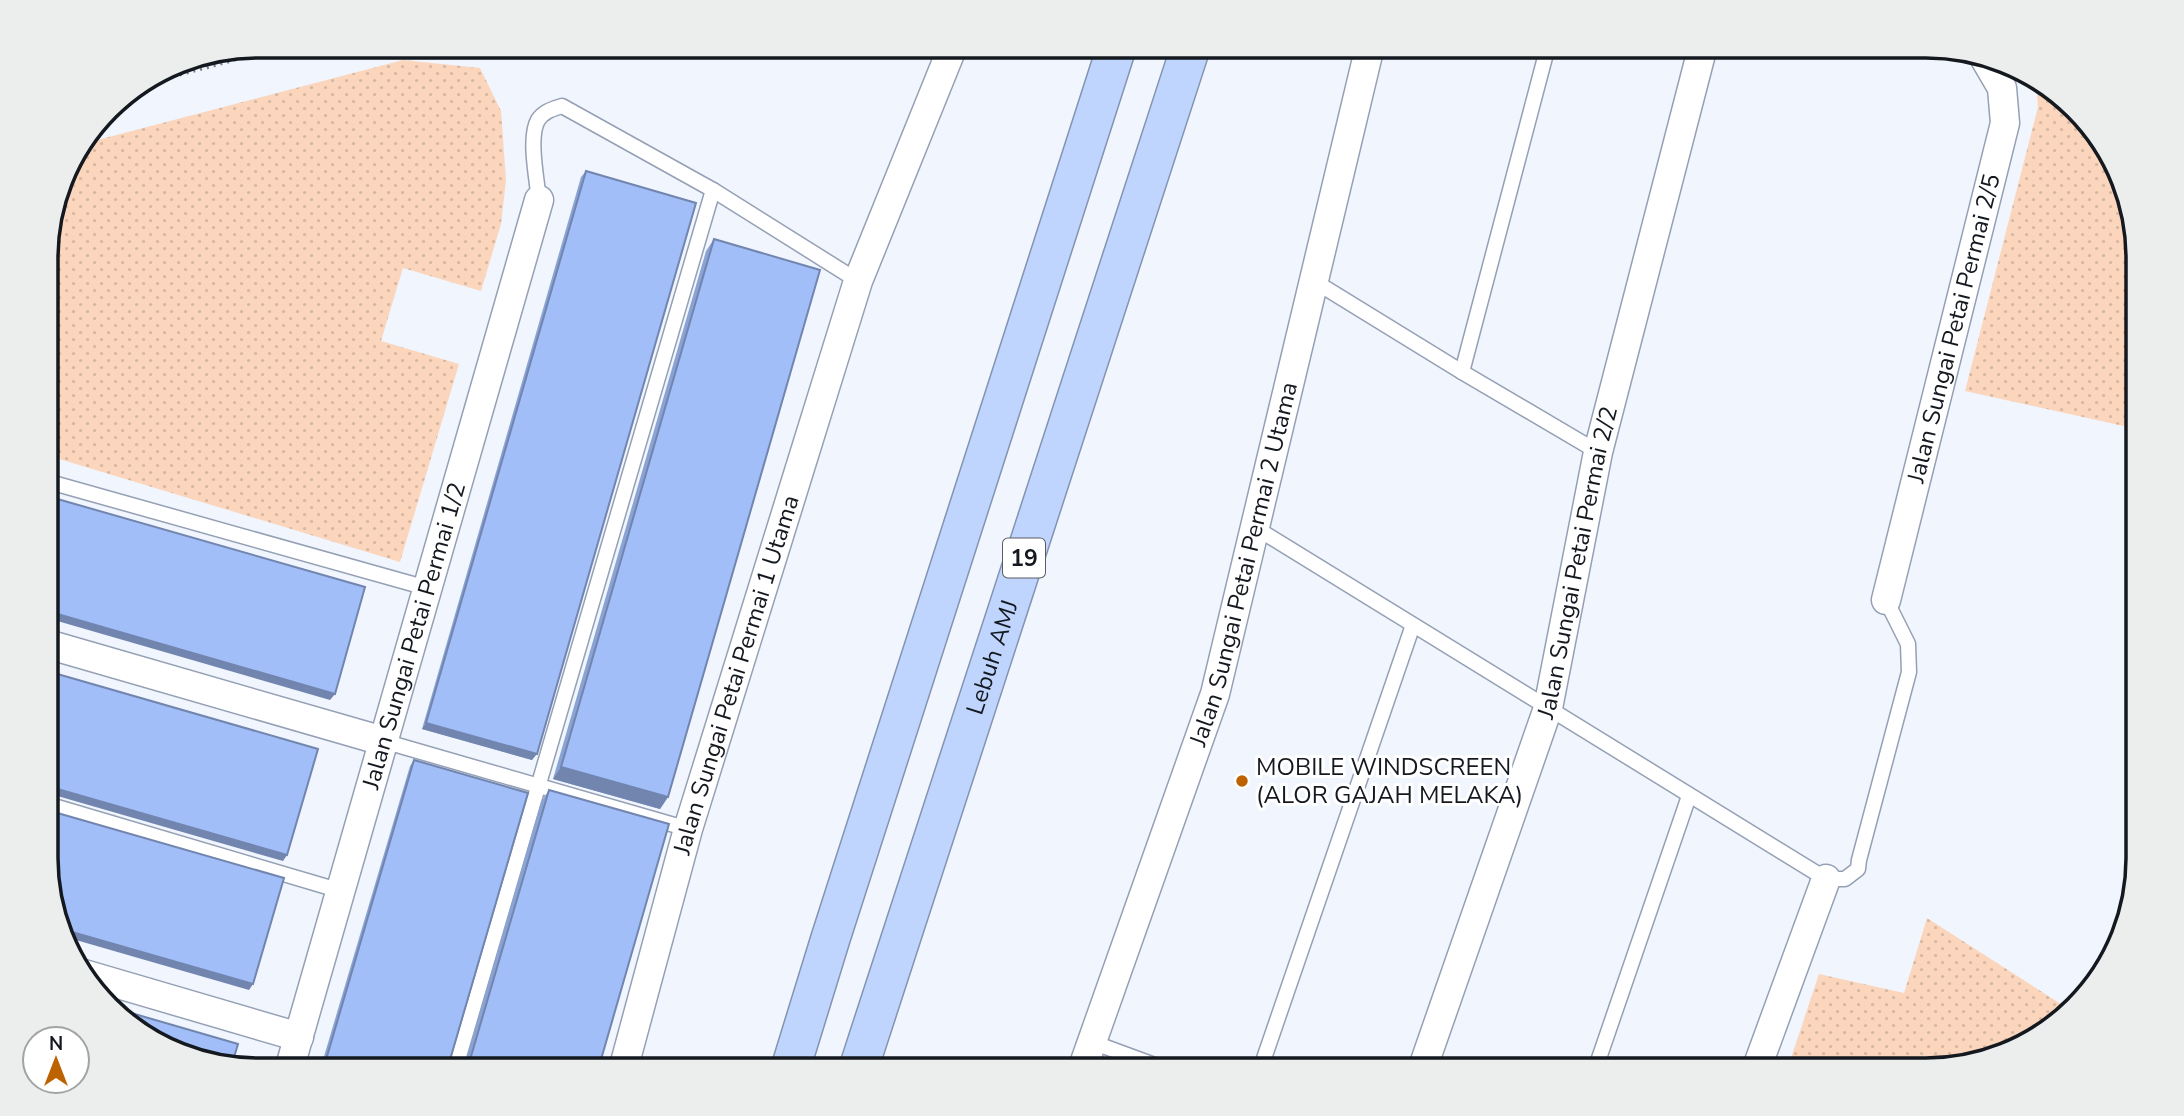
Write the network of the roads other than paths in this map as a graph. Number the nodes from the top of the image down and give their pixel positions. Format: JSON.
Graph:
{"nodes":[{"id":1,"x":948,"y":58,"type":"edge"},
{"id":2,"x":1113,"y":58,"type":"edge"},
{"id":3,"x":1187,"y":58,"type":"edge"},
{"id":4,"x":1367,"y":58,"type":"edge"},
{"id":5,"x":1545,"y":58,"type":"edge"},
{"id":6,"x":1700,"y":58,"type":"edge"},
{"id":7,"x":1990,"y":68,"type":"edge"},
{"id":8,"x":713,"y":190,"type":"junction"},
{"id":9,"x":539,"y":200,"type":"joint"},
{"id":10,"x":858,"y":281,"type":"junction"},
{"id":11,"x":1314,"y":281,"type":"junction"},
{"id":12,"x":1462,"y":372,"type":"junction"},
{"id":13,"x":1598,"y":452,"type":"junction"},
{"id":14,"x":58,"y":484,"type":"edge"},
{"id":15,"x":1256,"y":528,"type":"junction"},
{"id":16,"x":427,"y":588,"type":"junction"},
{"id":17,"x":1886,"y":600,"type":"joint"},
{"id":18,"x":1412,"y":625,"type":"junction"},
{"id":19,"x":58,"y":648,"type":"edge"},
{"id":20,"x":1548,"y":708,"type":"junction"},
{"id":21,"x":383,"y":741,"type":"junction"},
{"id":22,"x":538,"y":786,"type":"junction"},
{"id":23,"x":1689,"y":796,"type":"junction"},
{"id":24,"x":58,"y":807,"type":"edge"},
{"id":25,"x":688,"y":829,"type":"junction"},
{"id":26,"x":1826,"y":879,"type":"junction"},
{"id":27,"x":341,"y":891,"type":"junction"},
{"id":28,"x":98,"y":978,"type":"edge"},
{"id":29,"x":299,"y":1037,"type":"junction"},
{"id":30,"x":1092,"y":1042,"type":"junction"},
{"id":31,"x":293,"y":1058,"type":"edge"},
{"id":32,"x":459,"y":1058,"type":"edge"},
{"id":33,"x":625,"y":1058,"type":"edge"},
{"id":34,"x":794,"y":1058,"type":"edge"},
{"id":35,"x":863,"y":1058,"type":"edge"},
{"id":36,"x":1086,"y":1058,"type":"edge"},
{"id":37,"x":1135,"y":1058,"type":"edge"},
{"id":38,"x":1264,"y":1058,"type":"edge"},
{"id":39,"x":1426,"y":1058,"type":"edge"},
{"id":40,"x":1599,"y":1058,"type":"edge"},
{"id":41,"x":1760,"y":1058,"type":"edge"}],
"edges":[{"from":1,"to":10,"type":"street","name":"Jalan Sungai Petai Permai 1 Utama"},
{"from":2,"to":34,"type":"highway"},
{"from":3,"to":35,"type":"highway","name":"Lebuh AMJ","number":"19"},
{"from":4,"to":11,"type":"street","name":"Jalan Sungai Petai Permai 2 Utama"},
{"from":5,"to":12,"type":"lane"},
{"from":6,"to":13,"type":"street","name":"Jalan Sungai Petai Permai 2/2"},
{"from":7,"to":17,"type":"street","name":"Jalan Sungai Petai Permai 2/5"},
{"from":8,"to":9,"type":"lane"},
{"from":8,"to":10,"type":"lane"},
{"from":8,"to":22,"type":"lane"},
{"from":9,"to":16,"type":"street","name":"Jalan Sungai Petai Permai 1/2"},
{"from":10,"to":25,"type":"street","name":"Jalan Sungai Petai Permai 1 Utama"},
{"from":11,"to":12,"type":"lane"},
{"from":11,"to":15,"type":"street","name":"Jalan Sungai Petai Permai 2 Utama"},
{"from":12,"to":13,"type":"lane"},
{"from":13,"to":20,"type":"street","name":"Jalan Sungai Petai Permai 2/2"},
{"from":14,"to":16,"type":"lane"},
{"from":15,"to":18,"type":"lane"},
{"from":15,"to":30,"type":"street","name":"Jalan Sungai Petai Permai 2 Utama"},
{"from":16,"to":21,"type":"street","name":"Jalan Sungai Petai Permai 1/2"},
{"from":17,"to":26,"type":"lane"},
{"from":18,"to":20,"type":"lane"},
{"from":18,"to":38,"type":"lane"},
{"from":19,"to":21,"type":"street"},
{"from":20,"to":23,"type":"lane"},
{"from":20,"to":39,"type":"street","name":"Jalan Sungai Petai Permai 2/2"},
{"from":21,"to":22,"type":"lane"},
{"from":21,"to":27,"type":"street","name":"Jalan Sungai Petai Permai 1/2"},
{"from":22,"to":25,"type":"lane"},
{"from":22,"to":32,"type":"lane"},
{"from":23,"to":26,"type":"lane"},
{"from":23,"to":40,"type":"lane"},
{"from":24,"to":27,"type":"lane"},
{"from":25,"to":33,"type":"street","name":"Jalan Sungai Petai Permai 1 Utama"},
{"from":26,"to":41,"type":"street"},
{"from":27,"to":29,"type":"street","name":"Jalan Sungai Petai Permai 1/2"},
{"from":28,"to":29,"type":"street"},
{"from":29,"to":31,"type":"street","name":"Jalan Sungai Petai Permai 1/2"},
{"from":30,"to":36,"type":"street","name":"Jalan Sungai Petai Permai 2 Utama"},
{"from":30,"to":37,"type":"lane"}]}
